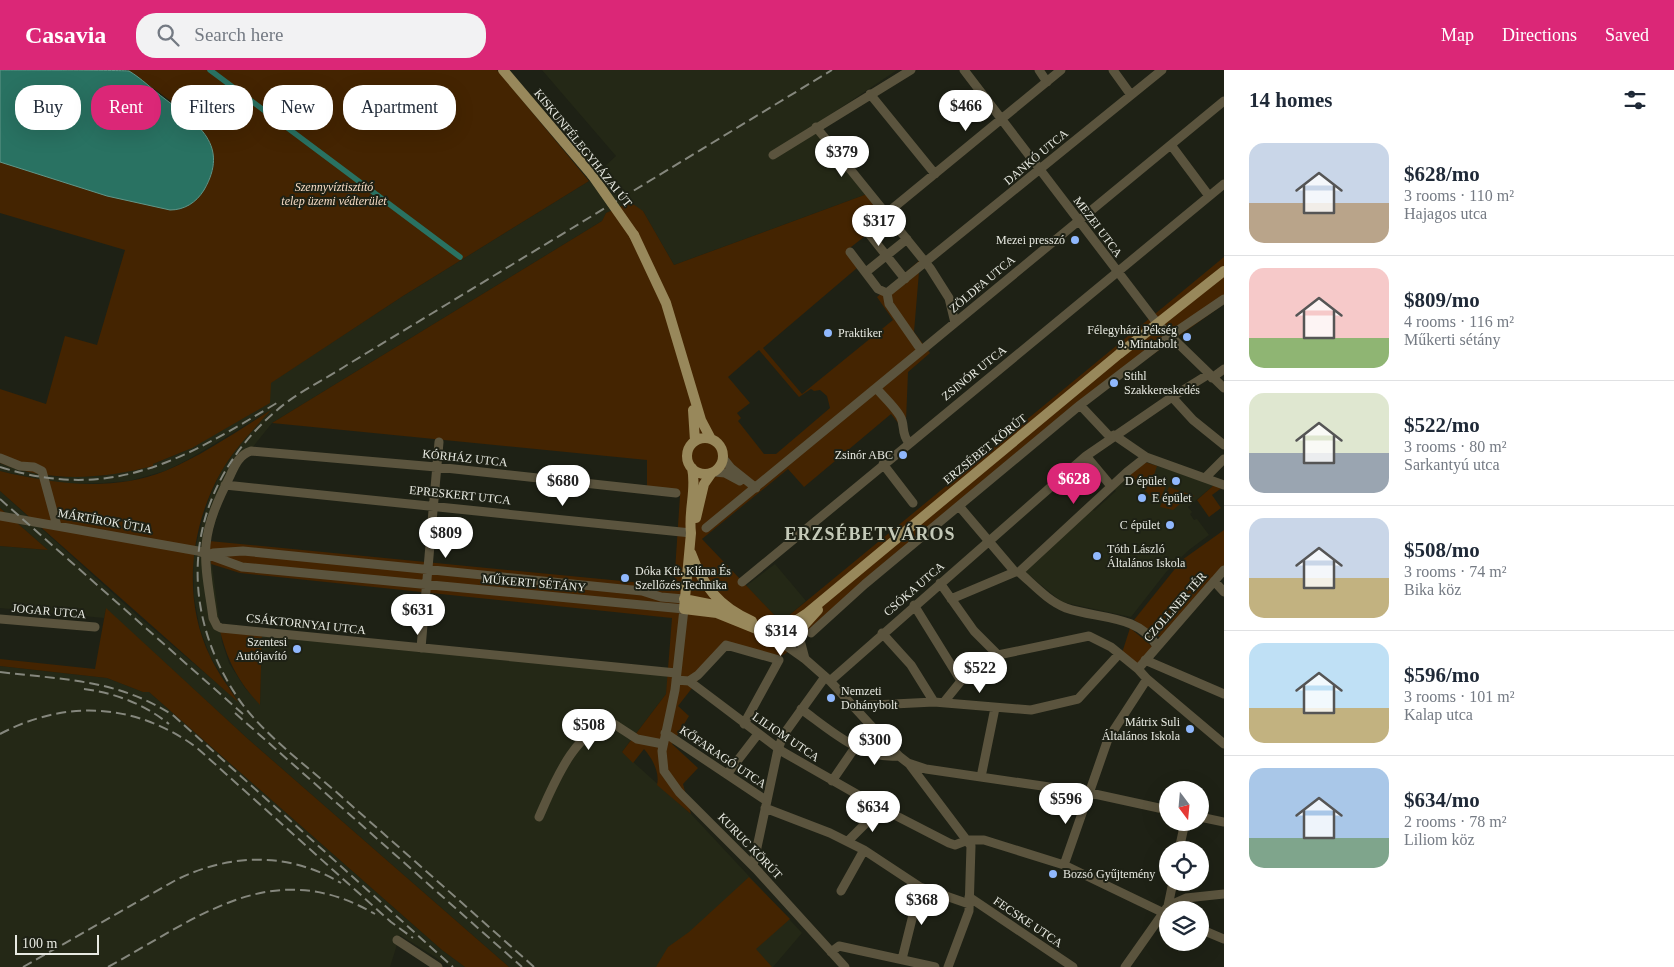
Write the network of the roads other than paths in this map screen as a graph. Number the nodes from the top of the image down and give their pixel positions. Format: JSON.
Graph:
{"nodes":[{"id":1,"x":503,"y":70,"type":"edge"},
{"id":2,"x":911,"y":70,"type":"edge"},
{"id":3,"x":964,"y":70,"type":"edge"},
{"id":4,"x":1038,"y":70,"type":"edge"},
{"id":5,"x":1062,"y":70,"type":"edge"},
{"id":6,"x":1113,"y":70,"type":"edge"},
{"id":7,"x":1162,"y":70,"type":"edge"},
{"id":8,"x":1047,"y":82,"type":"junction"},
{"id":9,"x":870,"y":94,"type":"junction"},
{"id":10,"x":1131,"y":95,"type":"junction"},
{"id":11,"x":1224,"y":101,"type":"edge"},
{"id":12,"x":1001,"y":119,"type":"junction"},
{"id":13,"x":816,"y":127,"type":"junction"},
{"id":14,"x":1171,"y":145,"type":"junction"},
{"id":15,"x":773,"y":155,"type":"dead end"},
{"id":16,"x":1039,"y":170,"type":"junction"},
{"id":17,"x":935,"y":174,"type":"junction"},
{"id":18,"x":1224,"y":184,"type":"edge"},
{"id":19,"x":1209,"y":196,"type":"junction"},
{"id":20,"x":886,"y":214,"type":"junction"},
{"id":21,"x":1078,"y":220,"type":"junction"},
{"id":22,"x":870,"y":235,"type":"dead end"},
{"id":23,"x":907,"y":239,"type":"junction"},
{"id":24,"x":850,"y":252,"type":"dead end"},
{"id":25,"x":887,"y":255,"type":"junction"},
{"id":26,"x":926,"y":263,"type":"junction"},
{"id":27,"x":1224,"y":271,"type":"edge"},
{"id":28,"x":866,"y":272,"type":"junction"},
{"id":29,"x":1116,"y":272,"type":"junction"},
{"id":30,"x":905,"y":279,"type":"junction"},
{"id":31,"x":888,"y":293,"type":"junction"},
{"id":32,"x":1224,"y":299,"type":"edge"},
{"id":33,"x":955,"y":323,"type":"junction"},
{"id":34,"x":1157,"y":323,"type":"junction"},
{"id":35,"x":1170,"y":337,"type":"junction"},
{"id":36,"x":921,"y":350,"type":"junction"},
{"id":37,"x":1224,"y":369,"type":"edge"},
{"id":38,"x":1211,"y":376,"type":"junction"},
{"id":39,"x":690,"y":386,"type":"junction"},
{"id":40,"x":876,"y":388,"type":"junction"},
{"id":41,"x":1224,"y":388,"type":"edge"},
{"id":42,"x":1172,"y":397,"type":"junction"},
{"id":43,"x":1080,"y":405,"type":"junction"},
{"id":44,"x":1113,"y":436,"type":"junction"},
{"id":45,"x":711,"y":439,"type":"junction"},
{"id":46,"x":695,"y":441,"type":"junction"},
{"id":47,"x":439,"y":442,"type":"dead end"},
{"id":48,"x":908,"y":443,"type":"junction"},
{"id":49,"x":1224,"y":445,"type":"edge"},
{"id":50,"x":1086,"y":456,"type":"junction"},
{"id":51,"x":1146,"y":457,"type":"junction"},
{"id":52,"x":0,"y":458,"type":"edge"},
{"id":53,"x":724,"y":458,"type":"junction"},
{"id":54,"x":1224,"y":459,"type":"edge"},
{"id":55,"x":883,"y":464,"type":"junction"},
{"id":56,"x":436,"y":467,"type":"junction"},
{"id":57,"x":692,"y":468,"type":"junction"},
{"id":58,"x":713,"y":473,"type":"junction"},
{"id":59,"x":1205,"y":478,"type":"junction"},
{"id":60,"x":225,"y":485,"type":"junction"},
{"id":61,"x":1224,"y":485,"type":"edge"},
{"id":62,"x":1111,"y":486,"type":"junction"},
{"id":63,"x":756,"y":488,"type":"junction"},
{"id":64,"x":676,"y":493,"type":"dead end"},
{"id":65,"x":913,"y":504,"type":"dead end"},
{"id":66,"x":433,"y":505,"type":"junction"},
{"id":67,"x":959,"y":506,"type":"junction"},
{"id":68,"x":0,"y":516,"type":"edge"},
{"id":69,"x":57,"y":526,"type":"junction"},
{"id":70,"x":706,"y":528,"type":"dead end"},
{"id":71,"x":691,"y":533,"type":"junction"},
{"id":72,"x":989,"y":541,"type":"junction"},
{"id":73,"x":690,"y":550,"type":"junction"},
{"id":74,"x":236,"y":552,"type":"junction"},
{"id":75,"x":206,"y":553,"type":"junction"},
{"id":76,"x":234,"y":565,"type":"junction"},
{"id":77,"x":428,"y":569,"type":"junction"},
{"id":78,"x":1224,"y":570,"type":"edge"},
{"id":79,"x":1017,"y":572,"type":"junction"},
{"id":80,"x":1214,"y":581,"type":"junction"},
{"id":81,"x":742,"y":582,"type":"dead end"},
{"id":82,"x":940,"y":583,"type":"junction"},
{"id":83,"x":426,"y":586,"type":"junction"},
{"id":84,"x":1224,"y":592,"type":"edge"},
{"id":85,"x":829,"y":594,"type":"junction"},
{"id":86,"x":951,"y":599,"type":"junction"},
{"id":87,"x":684,"y":604,"type":"junction"},
{"id":88,"x":914,"y":605,"type":"junction"},
{"id":89,"x":734,"y":611,"type":"junction"},
{"id":90,"x":806,"y":614,"type":"junction"},
{"id":91,"x":0,"y":618,"type":"edge"},
{"id":92,"x":95,"y":627,"type":"dead end"},
{"id":93,"x":807,"y":630,"type":"junction"},
{"id":94,"x":772,"y":632,"type":"junction"},
{"id":95,"x":882,"y":633,"type":"junction"},
{"id":96,"x":791,"y":636,"type":"junction"},
{"id":97,"x":1157,"y":646,"type":"junction"},
{"id":98,"x":420,"y":648,"type":"junction"},
{"id":99,"x":1120,"y":654,"type":"junction"},
{"id":100,"x":998,"y":655,"type":"junction"},
{"id":101,"x":805,"y":659,"type":"junction"},
{"id":102,"x":1145,"y":660,"type":"junction"},
{"id":103,"x":1138,"y":669,"type":"junction"},
{"id":104,"x":676,"y":676,"type":"junction"},
{"id":105,"x":827,"y":679,"type":"junction"},
{"id":106,"x":1147,"y":680,"type":"junction"},
{"id":107,"x":689,"y":681,"type":"junction"},
{"id":108,"x":961,"y":681,"type":"junction"},
{"id":109,"x":1224,"y":694,"type":"edge"},
{"id":110,"x":934,"y":702,"type":"junction"},
{"id":111,"x":944,"y":702,"type":"junction"},
{"id":112,"x":853,"y":706,"type":"junction"},
{"id":113,"x":995,"y":708,"type":"junction"},
{"id":114,"x":801,"y":709,"type":"junction"},
{"id":115,"x":744,"y":724,"type":"junction"},
{"id":116,"x":872,"y":727,"type":"junction"},
{"id":117,"x":665,"y":733,"type":"junction"},
{"id":118,"x":758,"y":734,"type":"junction"},
{"id":119,"x":663,"y":744,"type":"junction"},
{"id":120,"x":1224,"y":744,"type":"edge"},
{"id":121,"x":856,"y":746,"type":"junction"},
{"id":122,"x":778,"y":749,"type":"junction"},
{"id":123,"x":899,"y":756,"type":"junction"},
{"id":124,"x":908,"y":763,"type":"junction"},
{"id":125,"x":926,"y":769,"type":"junction"},
{"id":126,"x":728,"y":773,"type":"junction"},
{"id":127,"x":981,"y":778,"type":"junction"},
{"id":128,"x":832,"y":781,"type":"junction"},
{"id":129,"x":925,"y":783,"type":"junction"},
{"id":130,"x":1090,"y":793,"type":"junction"},
{"id":131,"x":766,"y":805,"type":"junction"},
{"id":132,"x":881,"y":808,"type":"junction"},
{"id":133,"x":1159,"y":808,"type":"edge"},
{"id":134,"x":538,"y":817,"type":"dead end"},
{"id":135,"x":1209,"y":819,"type":"edge"},
{"id":136,"x":1224,"y":822,"type":"edge"},
{"id":137,"x":968,"y":840,"type":"junction"},
{"id":138,"x":848,"y":841,"type":"junction"},
{"id":139,"x":864,"y":850,"type":"junction"},
{"id":140,"x":1064,"y":865,"type":"junction"},
{"id":141,"x":752,"y":866,"type":"junction"},
{"id":142,"x":920,"y":887,"type":"junction"},
{"id":143,"x":841,"y":891,"type":"dead end"},
{"id":144,"x":1224,"y":894,"type":"edge"},
{"id":145,"x":969,"y":901,"type":"junction"},
{"id":146,"x":1182,"y":901,"type":"edge"},
{"id":147,"x":1159,"y":909,"type":"edge"},
{"id":148,"x":1159,"y":921,"type":"edge"},
{"id":149,"x":1209,"y":933,"type":"edge"},
{"id":150,"x":1224,"y":939,"type":"edge"},
{"id":151,"x":398,"y":940,"type":"dead end"},
{"id":152,"x":831,"y":952,"type":"junction"},
{"id":153,"x":902,"y":959,"type":"junction"},
{"id":154,"x":438,"y":967,"type":"edge"},
{"id":155,"x":845,"y":967,"type":"edge"},
{"id":156,"x":935,"y":967,"type":"edge"},
{"id":157,"x":948,"y":967,"type":"edge"},
{"id":158,"x":1073,"y":967,"type":"edge"},
{"id":159,"x":1125,"y":967,"type":"edge"}],
"edges":[{"from":1,"to":39,"type":"main road","name":"KISKUNFÉLEGYHÁZAI ÚT","bridge":true},
{"from":2,"to":9,"type":"street"},
{"from":3,"to":12,"type":"street","name":"MEZEI UTCA"},
{"from":4,"to":8,"type":"street"},
{"from":5,"to":8,"type":"street"},
{"from":6,"to":10,"type":"street"},
{"from":7,"to":10,"type":"street","name":"DANKÓ UTCA"},
{"from":8,"to":12,"type":"street"},
{"from":9,"to":13,"type":"street"},
{"from":9,"to":17,"type":"street"},
{"from":10,"to":16,"type":"street","name":"DANKÓ UTCA"},
{"from":11,"to":14,"type":"street","name":"ZÖLDFA UTCA"},
{"from":12,"to":16,"type":"street","name":"MEZEI UTCA"},
{"from":12,"to":17,"type":"street"},
{"from":13,"to":15,"type":"street"},
{"from":13,"to":20,"type":"street"},
{"from":14,"to":19,"type":"street"},
{"from":14,"to":21,"type":"street","name":"ZÖLDFA UTCA"},
{"from":16,"to":21,"type":"street","name":"MEZEI UTCA"},
{"from":16,"to":26,"type":"street","name":"DANKÓ UTCA"},
{"from":17,"to":20,"type":"street"},
{"from":18,"to":19,"type":"street","name":"ZSINÓR UTCA"},
{"from":19,"to":29,"type":"street","name":"ZSINÓR UTCA"},
{"from":20,"to":23,"type":"street"},
{"from":21,"to":29,"type":"street","name":"MEZEI UTCA"},
{"from":21,"to":33,"type":"street","name":"ZÖLDFA UTCA"},
{"from":22,"to":25,"type":"street"},
{"from":23,"to":25,"type":"street"},
{"from":23,"to":26,"type":"street"},
{"from":24,"to":28,"type":"street"},
{"from":25,"to":28,"type":"street"},
{"from":25,"to":30,"type":"street"},
{"from":26,"to":30,"type":"street","name":"DANKÓ UTCA"},
{"from":26,"to":33,"type":"street"},
{"from":27,"to":34,"type":"main road","name":"ERZSÉBET KÖRÚT"},
{"from":28,"to":31,"type":"street"},
{"from":29,"to":34,"type":"street","name":"MEZEI UTCA"},
{"from":29,"to":48,"type":"street","name":"ZSINÓR UTCA"},
{"from":30,"to":31,"type":"street","name":"DANKÓ UTCA"},
{"from":31,"to":36,"type":"street"},
{"from":32,"to":35,"type":"street"},
{"from":33,"to":36,"type":"street","name":"ZÖLDFA UTCA"},
{"from":34,"to":35,"type":"street","name":"MEZEI UTCA"},
{"from":34,"to":85,"type":"main road","name":"ERZSÉBET KÖRÚT"},
{"from":35,"to":38,"type":"street","name":"MEZEI UTCA"},
{"from":35,"to":43,"type":"street"},
{"from":36,"to":40,"type":"street","name":"ZÖLDFA UTCA"},
{"from":37,"to":38,"type":"street","name":"CSÓKA UTCA"},
{"from":38,"to":41,"type":"street","name":"MEZEI UTCA"},
{"from":38,"to":42,"type":"street","name":"CSÓKA UTCA"},
{"from":39,"to":45,"type":"main road","name":"KISKUNFÉLEGYHÁZAI ÚT"},
{"from":39,"to":46,"type":"main road","name":"KISKUNFÉLEGYHÁZAI ÚT"},
{"from":40,"to":48,"type":"street"},
{"from":40,"to":63,"type":"street","name":"ZÖLDFA UTCA"},
{"from":42,"to":44,"type":"street","name":"CSÓKA UTCA"},
{"from":42,"to":49,"type":"street"},
{"from":43,"to":44,"type":"street"},
{"from":43,"to":67,"type":"street"},
{"from":44,"to":50,"type":"street","name":"CSÓKA UTCA"},
{"from":44,"to":51,"type":"street"},
{"from":45,"to":46,"type":"main road"},
{"from":45,"to":53,"type":"main road"},
{"from":46,"to":57,"type":"main road"},
{"from":47,"to":56,"type":"street"},
{"from":48,"to":55,"type":"street","name":"ZSINÓR UTCA"},
{"from":50,"to":62,"type":"street"},
{"from":50,"to":72,"type":"street","name":"CSÓKA UTCA"},
{"from":51,"to":59,"type":"street"},
{"from":51,"to":62,"type":"street"},
{"from":52,"to":69,"type":"street"},
{"from":53,"to":58,"type":"main road"},
{"from":53,"to":63,"type":"street"},
{"from":54,"to":59,"type":"street"},
{"from":55,"to":65,"type":"street"},
{"from":55,"to":81,"type":"street","name":"ZSINÓR UTCA"},
{"from":56,"to":60,"type":"street","name":"KÓRHÁZ UTCA"},
{"from":56,"to":64,"type":"street","name":"KÓRHÁZ UTCA"},
{"from":56,"to":66,"type":"street"},
{"from":57,"to":58,"type":"main road"},
{"from":57,"to":71,"type":"main road"},
{"from":58,"to":63,"type":"street"},
{"from":58,"to":71,"type":"main road"},
{"from":59,"to":61,"type":"street"},
{"from":60,"to":66,"type":"street","name":"EPRESKERT UTCA"},
{"from":60,"to":75,"type":"street"},
{"from":62,"to":79,"type":"street"},
{"from":63,"to":70,"type":"street","name":"ZÖLDFA UTCA"},
{"from":66,"to":71,"type":"street","name":"EPRESKERT UTCA"},
{"from":66,"to":77,"type":"street"},
{"from":67,"to":72,"type":"street"},
{"from":67,"to":93,"type":"street"},
{"from":68,"to":69,"type":"street","name":"MÁRTÍROK ÚTJA"},
{"from":69,"to":75,"type":"street","name":"MÁRTÍROK ÚTJA"},
{"from":71,"to":73,"type":"main road"},
{"from":72,"to":79,"type":"street"},
{"from":72,"to":82,"type":"street","name":"CSÓKA UTCA"},
{"from":73,"to":87,"type":"main road"},
{"from":73,"to":89,"type":"main road"},
{"from":74,"to":75,"type":"street","name":"MŰKERTI SÉTÁNY"},
{"from":74,"to":76,"type":"street"},
{"from":74,"to":77,"type":"street","name":"MŰKERTI SÉTÁNY"},
{"from":75,"to":76,"type":"street","name":"MŰKERTI SÉTÁNY"},
{"from":75,"to":98,"type":"street","name":"CSÁKTORNYAI UTCA"},
{"from":76,"to":83,"type":"street","name":"MŰKERTI SÉTÁNY"},
{"from":77,"to":83,"type":"street"},
{"from":77,"to":87,"type":"street","name":"MŰKERTI SÉTÁNY"},
{"from":78,"to":80,"type":"street","name":"CZOLLNER TÉR"},
{"from":79,"to":86,"type":"street"},
{"from":79,"to":97,"type":"street"},
{"from":80,"to":84,"type":"street"},
{"from":80,"to":97,"type":"street","name":"CZOLLNER TÉR"},
{"from":82,"to":86,"type":"street"},
{"from":82,"to":88,"type":"street","name":"CSÓKA UTCA"},
{"from":83,"to":87,"type":"street","name":"MŰKERTI SÉTÁNY"},
{"from":83,"to":98,"type":"street"},
{"from":85,"to":90,"type":"main road","name":"ERZSÉBET KÖRÚT"},
{"from":85,"to":93,"type":"main road","name":"ERZSÉBET KÖRÚT"},
{"from":86,"to":100,"type":"street"},
{"from":87,"to":89,"type":"main road"},
{"from":87,"to":94,"type":"main road"},
{"from":87,"to":104,"type":"street","name":"KURUC KÖRÚT"},
{"from":88,"to":95,"type":"street","name":"CSÓKA UTCA"},
{"from":88,"to":108,"type":"street"},
{"from":89,"to":94,"type":"main road"},
{"from":90,"to":94,"type":"main road","name":"ERZSÉBET KÖRÚT"},
{"from":90,"to":96,"type":"main road"},
{"from":91,"to":92,"type":"street","name":"JOGAR UTCA"},
{"from":93,"to":96,"type":"main road","name":"ERZSÉBET KÖRÚT"},
{"from":93,"to":101,"type":"street"},
{"from":94,"to":96,"type":"main road"},
{"from":94,"to":101,"type":"street"},
{"from":95,"to":105,"type":"street","name":"CSÓKA UTCA"},
{"from":95,"to":110,"type":"street"},
{"from":96,"to":101,"type":"street"},
{"from":97,"to":102,"type":"street","name":"CZOLLNER TÉR"},
{"from":98,"to":104,"type":"street","name":"CSÁKTORNYAI UTCA"},
{"from":99,"to":100,"type":"street"},
{"from":99,"to":103,"type":"street"},
{"from":99,"to":113,"type":"street"},
{"from":100,"to":108,"type":"street"},
{"from":101,"to":105,"type":"street"},
{"from":102,"to":103,"type":"street","name":"CZOLLNER TÉR"},
{"from":102,"to":109,"type":"street"},
{"from":103,"to":106,"type":"street"},
{"from":104,"to":107,"type":"street"},
{"from":104,"to":117,"type":"street","name":"KURUC KÖRÚT"},
{"from":105,"to":112,"type":"street"},
{"from":105,"to":114,"type":"street","name":"CSÓKA UTCA"},
{"from":106,"to":120,"type":"street"},
{"from":106,"to":130,"type":"street"},
{"from":107,"to":115,"type":"street","name":"LILIOM UTCA"},
{"from":107,"to":115,"type":"street"},
{"from":108,"to":111,"type":"street"},
{"from":110,"to":111,"type":"street"},
{"from":110,"to":112,"type":"street"},
{"from":111,"to":113,"type":"street"},
{"from":112,"to":116,"type":"street"},
{"from":113,"to":127,"type":"street"},
{"from":114,"to":121,"type":"street"},
{"from":114,"to":122,"type":"street","name":"CSÓKA UTCA"},
{"from":115,"to":118,"type":"street","name":"LILIOM UTCA"},
{"from":116,"to":121,"type":"street"},
{"from":116,"to":123,"type":"street"},
{"from":117,"to":119,"type":"street","name":"KURUC KÖRÚT"},
{"from":117,"to":126,"type":"street","name":"KŐFARAGÓ UTCA"},
{"from":118,"to":122,"type":"street","name":"LILIOM UTCA"},
{"from":118,"to":126,"type":"street"},
{"from":119,"to":134,"type":"street"},
{"from":119,"to":141,"type":"street","name":"KURUC KÖRÚT"},
{"from":121,"to":123,"type":"street"},
{"from":121,"to":128,"type":"street"},
{"from":122,"to":128,"type":"street","name":"LILIOM UTCA"},
{"from":122,"to":131,"type":"street","name":"CSÓKA UTCA"},
{"from":123,"to":124,"type":"street"},
{"from":124,"to":125,"type":"street"},
{"from":124,"to":129,"type":"street"},
{"from":125,"to":127,"type":"street"},
{"from":125,"to":129,"type":"street"},
{"from":126,"to":131,"type":"street","name":"KŐFARAGÓ UTCA"},
{"from":127,"to":130,"type":"street"},
{"from":128,"to":132,"type":"street","name":"LILIOM UTCA"},
{"from":129,"to":137,"type":"street"},
{"from":130,"to":133,"type":"street"},
{"from":130,"to":140,"type":"street"},
{"from":131,"to":138,"type":"street","name":"KŐFARAGÓ UTCA"},
{"from":131,"to":141,"type":"street","name":"CSÓKA UTCA"},
{"from":132,"to":137,"type":"street","name":"LILIOM UTCA"},
{"from":132,"to":138,"type":"street"},
{"from":135,"to":136,"type":"street"},
{"from":137,"to":140,"type":"street","name":"LILIOM UTCA"},
{"from":137,"to":145,"type":"street"},
{"from":138,"to":139,"type":"street","name":"KŐFARAGÓ UTCA"},
{"from":139,"to":142,"type":"street","name":"FECSKE UTCA"},
{"from":139,"to":143,"type":"street"},
{"from":140,"to":147,"type":"street","name":"LILIOM UTCA"},
{"from":141,"to":152,"type":"street","name":"KURUC KÖRÚT"},
{"from":142,"to":145,"type":"street","name":"FECSKE UTCA"},
{"from":142,"to":153,"type":"street"},
{"from":144,"to":146,"type":"street"},
{"from":145,"to":157,"type":"street"},
{"from":145,"to":158,"type":"street","name":"FECSKE UTCA"},
{"from":148,"to":159,"type":"street"},
{"from":149,"to":150,"type":"street"},
{"from":151,"to":154,"type":"street"},
{"from":152,"to":153,"type":"street"},
{"from":152,"to":155,"type":"street","name":"KURUC KÖRÚT"},
{"from":153,"to":156,"type":"street"}]}
